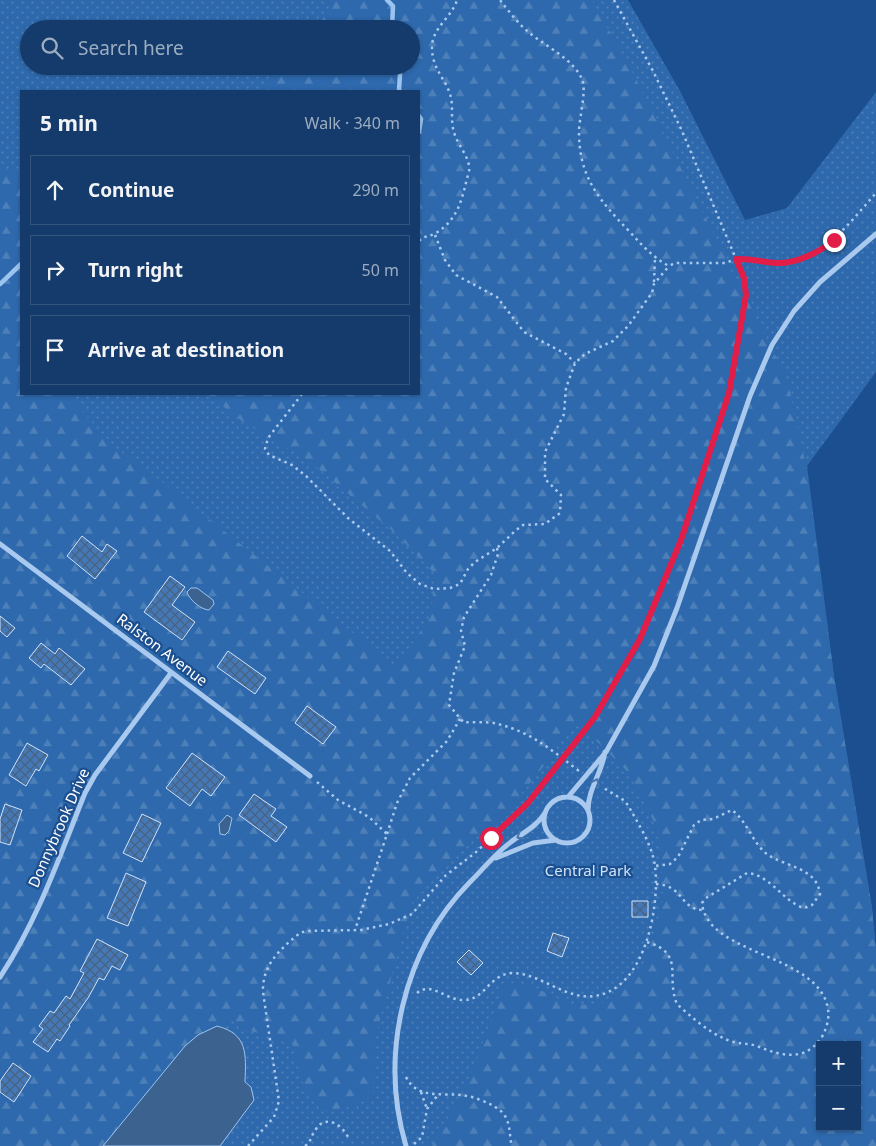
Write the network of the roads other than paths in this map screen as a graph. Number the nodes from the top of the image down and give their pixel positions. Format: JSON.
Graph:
{"nodes":[{"id":1,"x":876,"y":234,"type":"edge"},
{"id":2,"x":0,"y":544,"type":"edge"},
{"id":3,"x":171,"y":673,"type":"junction"},
{"id":4,"x":606,"y":752,"type":"junction"},
{"id":5,"x":310,"y":776,"type":"road end"},
{"id":6,"x":568,"y":797,"type":"junction"},
{"id":7,"x":588,"y":812,"type":"junction"},
{"id":8,"x":545,"y":813,"type":"junction"},
{"id":9,"x":556,"y":840,"type":"junction"},
{"id":10,"x":495,"y":858,"type":"junction"},
{"id":11,"x":0,"y":977,"type":"edge"},
{"id":12,"x":406,"y":1146,"type":"edge"}],
"edges":[{"from":1,"to":4,"type":"street"},
{"from":2,"to":3,"type":"street","name":"Ralston Avenue"},
{"from":3,"to":5,"type":"street","name":"Ralston Avenue"},
{"from":3,"to":11,"type":"street","name":"Donnybrook Drive"},
{"from":4,"to":6,"type":"street"},
{"from":7,"to":4,"type":"street","one_way":true},
{"from":6,"to":7,"type":"street"},
{"from":6,"to":8,"type":"street"},
{"from":7,"to":9,"type":"street"},
{"from":8,"to":9,"type":"street"},
{"from":8,"to":10,"type":"street","one_way":true},
{"from":9,"to":10,"type":"street"},
{"from":10,"to":12,"type":"street"}]}
